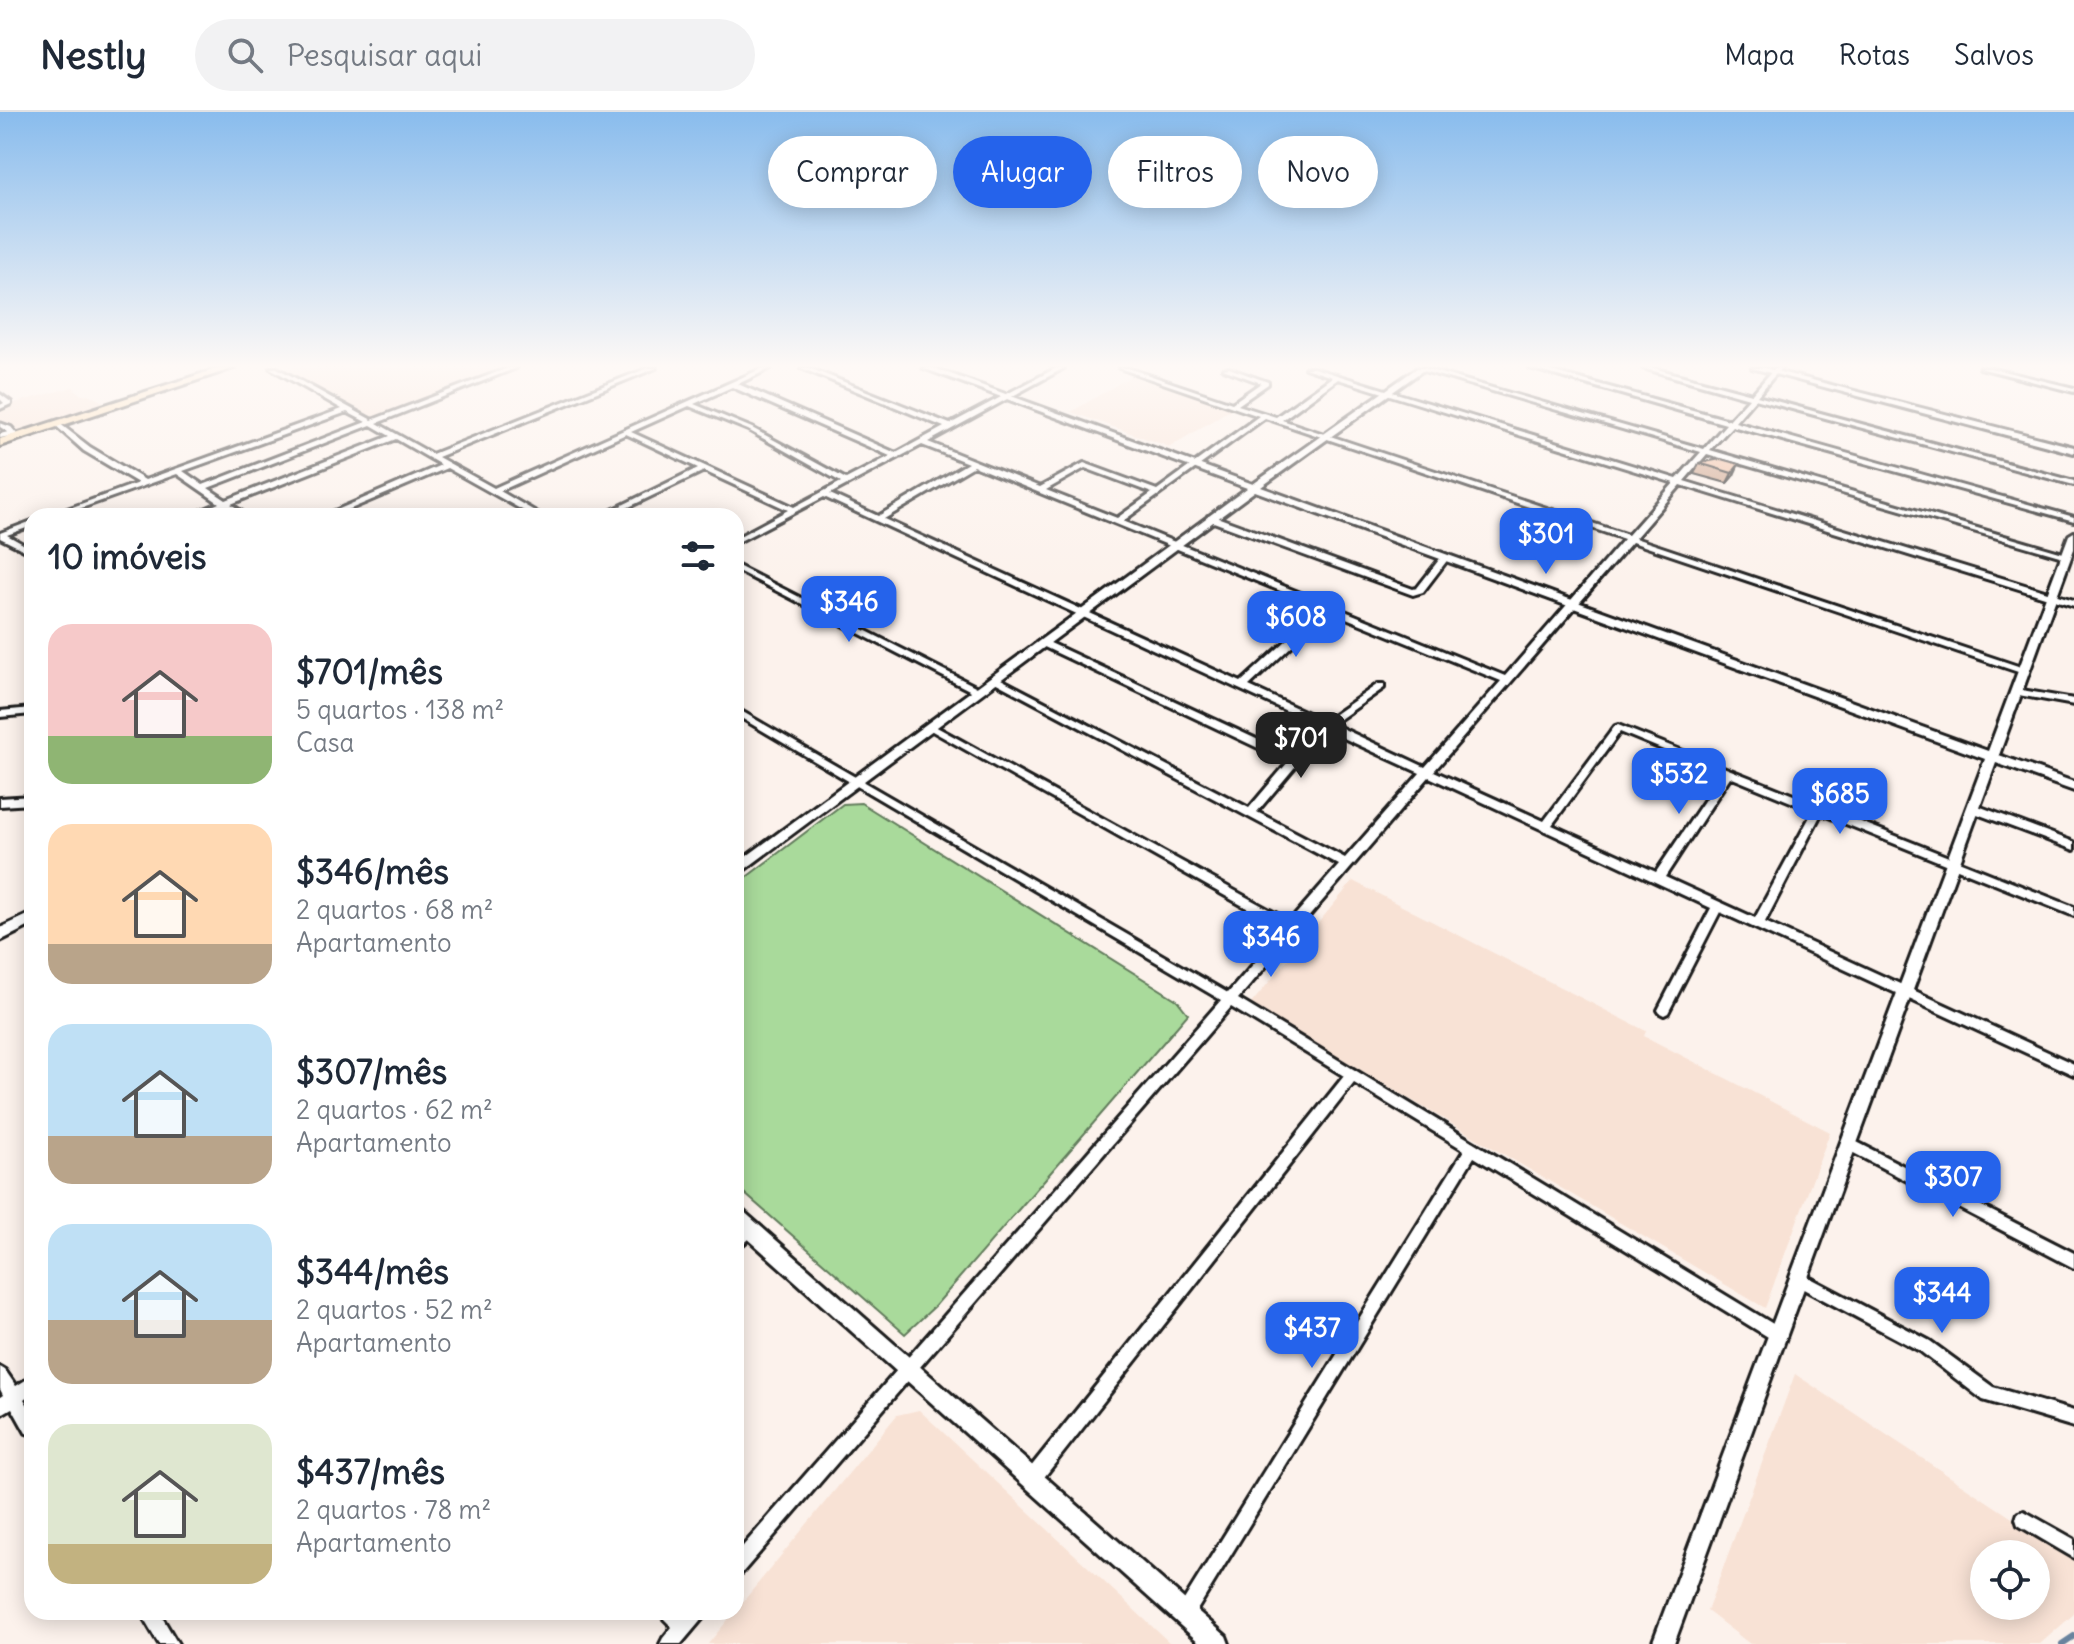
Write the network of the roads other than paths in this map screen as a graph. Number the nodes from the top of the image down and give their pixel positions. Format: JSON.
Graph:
{"nodes":[{"id":1,"x":76,"y":439,"type":"edge"},
{"id":2,"x":265,"y":439,"type":"edge"},
{"id":3,"x":325,"y":439,"type":"edge"},
{"id":4,"x":388,"y":439,"type":"edge"},
{"id":5,"x":403,"y":439,"type":"edge"},
{"id":6,"x":474,"y":439,"type":"edge"},
{"id":7,"x":609,"y":439,"type":"edge"},
{"id":8,"x":642,"y":439,"type":"edge"},
{"id":9,"x":769,"y":439,"type":"edge"},
{"id":10,"x":858,"y":439,"type":"edge"},
{"id":11,"x":927,"y":439,"type":"edge"},
{"id":12,"x":1121,"y":439,"type":"edge"},
{"id":13,"x":1231,"y":439,"type":"edge"},
{"id":14,"x":1321,"y":439,"type":"edge"},
{"id":15,"x":1336,"y":439,"type":"edge"},
{"id":16,"x":1544,"y":439,"type":"edge"},
{"id":17,"x":1666,"y":439,"type":"edge"},
{"id":18,"x":1716,"y":439,"type":"edge"},
{"id":19,"x":1789,"y":439,"type":"edge"},
{"id":20,"x":1912,"y":439,"type":"edge"},
{"id":21,"x":2035,"y":439,"type":"edge"},
{"id":22,"x":922,"y":442,"type":"junction"},
{"id":23,"x":2074,"y":450,"type":"edge"},
{"id":24,"x":1706,"y":451,"type":"junction"},
{"id":25,"x":433,"y":456,"type":"junction"},
{"id":26,"x":896,"y":456,"type":"junction"},
{"id":27,"x":974,"y":463,"type":"junction"},
{"id":28,"x":447,"y":465,"type":"junction"},
{"id":29,"x":1193,"y":466,"type":"junction"},
{"id":30,"x":705,"y":468,"type":"junction"},
{"id":31,"x":178,"y":471,"type":"junction"},
{"id":32,"x":1680,"y":481,"type":"junction"},
{"id":33,"x":846,"y":482,"type":"junction"},
{"id":34,"x":144,"y":483,"type":"junction"},
{"id":35,"x":2074,"y":483,"type":"edge"},
{"id":36,"x":202,"y":488,"type":"junction"},
{"id":37,"x":1254,"y":488,"type":"junction"},
{"id":38,"x":1040,"y":490,"type":"junction"},
{"id":39,"x":494,"y":491,"type":"junction"},
{"id":40,"x":1156,"y":492,"type":"junction"},
{"id":41,"x":824,"y":494,"type":"junction"},
{"id":42,"x":225,"y":503,"type":"junction"},
{"id":43,"x":74,"y":508,"type":"edge"},
{"id":44,"x":212,"y":508,"type":"edge"},
{"id":45,"x":232,"y":508,"type":"edge"},
{"id":46,"x":346,"y":508,"type":"edge"},
{"id":47,"x":525,"y":508,"type":"edge"},
{"id":48,"x":621,"y":508,"type":"edge"},
{"id":49,"x":794,"y":510,"type":"junction"},
{"id":50,"x":1211,"y":518,"type":"junction"},
{"id":51,"x":878,"y":519,"type":"junction"},
{"id":52,"x":2074,"y":519,"type":"edge"},
{"id":53,"x":1118,"y":521,"type":"junction"},
{"id":54,"x":24,"y":526,"type":"edge"},
{"id":55,"x":0,"y":535,"type":"edge"},
{"id":56,"x":2074,"y":535,"type":"edge"},
{"id":57,"x":744,"y":537,"type":"edge"},
{"id":58,"x":1630,"y":538,"type":"junction"},
{"id":59,"x":1175,"y":544,"type":"junction"},
{"id":60,"x":24,"y":548,"type":"edge"},
{"id":61,"x":2066,"y":555,"type":"junction"},
{"id":62,"x":1445,"y":558,"type":"junction"},
{"id":63,"x":744,"y":571,"type":"edge"},
{"id":64,"x":2051,"y":597,"type":"junction"},
{"id":65,"x":2074,"y":603,"type":"edge"},
{"id":66,"x":1572,"y":605,"type":"junction"},
{"id":67,"x":1328,"y":607,"type":"junction"},
{"id":68,"x":1083,"y":613,"type":"junction"},
{"id":69,"x":1043,"y":643,"type":"junction"},
{"id":70,"x":2024,"y":671,"type":"junction"},
{"id":71,"x":994,"y":679,"type":"junction"},
{"id":72,"x":1507,"y":680,"type":"junction"},
{"id":73,"x":1381,"y":686,"type":"dead end"},
{"id":74,"x":1242,"y":687,"type":"junction"},
{"id":75,"x":978,"y":691,"type":"junction"},
{"id":76,"x":2016,"y":692,"type":"junction"},
{"id":77,"x":2074,"y":702,"type":"edge"},
{"id":78,"x":24,"y":712,"type":"edge"},
{"id":79,"x":0,"y":714,"type":"edge"},
{"id":80,"x":744,"y":716,"type":"edge"},
{"id":81,"x":1325,"y":725,"type":"junction"},
{"id":82,"x":930,"y":727,"type":"junction"},
{"id":83,"x":1992,"y":757,"type":"junction"},
{"id":84,"x":1295,"y":761,"type":"junction"},
{"id":85,"x":1427,"y":772,"type":"junction"},
{"id":86,"x":1728,"y":773,"type":"junction"},
{"id":87,"x":855,"y":782,"type":"junction"},
{"id":88,"x":2074,"y":787,"type":"edge"},
{"id":89,"x":24,"y":800,"type":"edge"},
{"id":90,"x":0,"y":802,"type":"edge"},
{"id":91,"x":1973,"y":808,"type":"junction"},
{"id":92,"x":1819,"y":809,"type":"junction"},
{"id":93,"x":1251,"y":813,"type":"junction"},
{"id":94,"x":1546,"y":826,"type":"junction"},
{"id":95,"x":2074,"y":846,"type":"edge"},
{"id":96,"x":1953,"y":863,"type":"junction"},
{"id":97,"x":1347,"y":864,"type":"junction"},
{"id":98,"x":744,"y":865,"type":"edge"},
{"id":99,"x":1658,"y":878,"type":"junction"},
{"id":100,"x":1718,"y":906,"type":"junction"},
{"id":101,"x":2074,"y":912,"type":"edge"},
{"id":102,"x":24,"y":922,"type":"edge"},
{"id":103,"x":1758,"y":924,"type":"junction"},
{"id":104,"x":1292,"y":928,"type":"junction"},
{"id":105,"x":0,"y":935,"type":"edge"},
{"id":106,"x":1905,"y":992,"type":"junction"},
{"id":107,"x":1230,"y":1000,"type":"junction"},
{"id":108,"x":1664,"y":1010,"type":"dead end"},
{"id":109,"x":2074,"y":1070,"type":"edge"},
{"id":110,"x":1352,"y":1076,"type":"junction"},
{"id":111,"x":1849,"y":1144,"type":"junction"},
{"id":112,"x":1473,"y":1147,"type":"junction"},
{"id":113,"x":744,"y":1231,"type":"edge"},
{"id":114,"x":2074,"y":1261,"type":"edge"},
{"id":115,"x":1799,"y":1279,"type":"junction"},
{"id":116,"x":1778,"y":1335,"type":"junction"},
{"id":117,"x":908,"y":1369,"type":"junction"},
{"id":118,"x":0,"y":1375,"type":"edge"},
{"id":119,"x":24,"y":1390,"type":"edge"},
{"id":120,"x":7,"y":1402,"type":"edge"},
{"id":121,"x":24,"y":1419,"type":"edge"},
{"id":122,"x":2074,"y":1419,"type":"edge"},
{"id":123,"x":1032,"y":1479,"type":"junction"},
{"id":124,"x":2024,"y":1519,"type":"dead end"},
{"id":125,"x":2074,"y":1549,"type":"edge"},
{"id":126,"x":744,"y":1558,"type":"edge"},
{"id":127,"x":1185,"y":1614,"type":"junction"},
{"id":128,"x":154,"y":1620,"type":"edge"},
{"id":129,"x":677,"y":1620,"type":"edge"},
{"id":130,"x":690,"y":1620,"type":"edge"},
{"id":131,"x":684,"y":1627,"type":"junction"},
{"id":132,"x":169,"y":1644,"type":"edge"},
{"id":133,"x":669,"y":1644,"type":"edge"},
{"id":134,"x":1218,"y":1644,"type":"edge"},
{"id":135,"x":1663,"y":1644,"type":"edge"}],
"edges":[{"from":1,"to":34,"type":"street"},
{"from":2,"to":31,"type":"street"},
{"from":3,"to":36,"type":"street"},
{"from":4,"to":42,"type":"street"},
{"from":5,"to":25,"type":"street"},
{"from":6,"to":25,"type":"street"},
{"from":7,"to":39,"type":"street"},
{"from":8,"to":30,"type":"street"},
{"from":9,"to":33,"type":"street"},
{"from":10,"to":26,"type":"street"},
{"from":11,"to":22,"type":"street"},
{"from":12,"to":29,"type":"street"},
{"from":13,"to":29,"type":"street"},
{"from":14,"to":37,"type":"street"},
{"from":15,"to":58,"type":"street"},
{"from":16,"to":32,"type":"street"},
{"from":17,"to":24,"type":"street"},
{"from":18,"to":24,"type":"street"},
{"from":19,"to":52,"type":"street"},
{"from":20,"to":35,"type":"street"},
{"from":21,"to":23,"type":"street"},
{"from":22,"to":26,"type":"street"},
{"from":22,"to":27,"type":"street"},
{"from":24,"to":32,"type":"street"},
{"from":24,"to":61,"type":"street"},
{"from":25,"to":28,"type":"street"},
{"from":26,"to":33,"type":"street"},
{"from":27,"to":38,"type":"street"},
{"from":27,"to":51,"type":"street"},
{"from":28,"to":39,"type":"street"},
{"from":28,"to":46,"type":"street"},
{"from":29,"to":37,"type":"street"},
{"from":29,"to":40,"type":"street"},
{"from":30,"to":48,"type":"street"},
{"from":30,"to":49,"type":"street"},
{"from":31,"to":34,"type":"street"},
{"from":31,"to":36,"type":"street"},
{"from":32,"to":58,"type":"street"},
{"from":32,"to":64,"type":"street"},
{"from":33,"to":41,"type":"street"},
{"from":34,"to":43,"type":"street"},
{"from":36,"to":42,"type":"street"},
{"from":37,"to":50,"type":"street"},
{"from":37,"to":62,"type":"street"},
{"from":38,"to":40,"type":"street"},
{"from":38,"to":53,"type":"street"},
{"from":39,"to":47,"type":"street"},
{"from":40,"to":53,"type":"street"},
{"from":41,"to":49,"type":"street"},
{"from":41,"to":51,"type":"street"},
{"from":42,"to":44,"type":"street"},
{"from":42,"to":45,"type":"street"},
{"from":49,"to":57,"type":"street"},
{"from":50,"to":59,"type":"street"},
{"from":50,"to":62,"type":"street"},
{"from":51,"to":68,"type":"street"},
{"from":53,"to":59,"type":"street"},
{"from":54,"to":55,"type":"street"},
{"from":55,"to":60,"type":"street"},
{"from":56,"to":61,"type":"street"},
{"from":58,"to":66,"type":"street"},
{"from":58,"to":70,"type":"street"},
{"from":59,"to":67,"type":"street"},
{"from":59,"to":68,"type":"street"},
{"from":61,"to":64,"type":"street"},
{"from":62,"to":66,"type":"street"},
{"from":63,"to":75,"type":"street"},
{"from":64,"to":65,"type":"street"},
{"from":64,"to":70,"type":"street"},
{"from":66,"to":72,"type":"street"},
{"from":66,"to":83,"type":"street"},
{"from":67,"to":72,"type":"street"},
{"from":67,"to":74,"type":"street"},
{"from":68,"to":69,"type":"street"},
{"from":68,"to":74,"type":"street"},
{"from":69,"to":71,"type":"street"},
{"from":69,"to":84,"type":"street"},
{"from":70,"to":76,"type":"street"},
{"from":71,"to":75,"type":"street"},
{"from":71,"to":93,"type":"street"},
{"from":72,"to":85,"type":"street"},
{"from":73,"to":81,"type":"street"},
{"from":74,"to":81,"type":"street"},
{"from":75,"to":82,"type":"street"},
{"from":76,"to":77,"type":"street"},
{"from":76,"to":83,"type":"street"},
{"from":78,"to":79,"type":"street"},
{"from":80,"to":87,"type":"street"},
{"from":81,"to":84,"type":"street"},
{"from":81,"to":85,"type":"street"},
{"from":82,"to":87,"type":"street"},
{"from":82,"to":104,"type":"street"},
{"from":83,"to":88,"type":"street"},
{"from":83,"to":91,"type":"street"},
{"from":84,"to":93,"type":"street"},
{"from":85,"to":94,"type":"street"},
{"from":85,"to":97,"type":"street"},
{"from":86,"to":92,"type":"street"},
{"from":86,"to":94,"type":"street"},
{"from":86,"to":99,"type":"street"},
{"from":87,"to":98,"type":"street"},
{"from":87,"to":107,"type":"street"},
{"from":89,"to":90,"type":"street"},
{"from":91,"to":95,"type":"street"},
{"from":91,"to":96,"type":"street"},
{"from":92,"to":96,"type":"street"},
{"from":92,"to":103,"type":"street"},
{"from":93,"to":97,"type":"street"},
{"from":94,"to":99,"type":"street"},
{"from":96,"to":101,"type":"street"},
{"from":96,"to":106,"type":"street"},
{"from":97,"to":104,"type":"street"},
{"from":99,"to":100,"type":"street"},
{"from":100,"to":103,"type":"street"},
{"from":100,"to":108,"type":"street"},
{"from":102,"to":105,"type":"street"},
{"from":103,"to":106,"type":"street"},
{"from":104,"to":107,"type":"street"},
{"from":106,"to":109,"type":"street"},
{"from":106,"to":111,"type":"street"},
{"from":107,"to":110,"type":"street"},
{"from":107,"to":117,"type":"street"},
{"from":110,"to":112,"type":"street"},
{"from":110,"to":123,"type":"street"},
{"from":111,"to":114,"type":"street"},
{"from":111,"to":115,"type":"street"},
{"from":112,"to":116,"type":"street"},
{"from":112,"to":127,"type":"street"},
{"from":113,"to":117,"type":"street"},
{"from":115,"to":116,"type":"street"},
{"from":115,"to":122,"type":"street"},
{"from":116,"to":135,"type":"street"},
{"from":117,"to":123,"type":"street"},
{"from":117,"to":126,"type":"street"},
{"from":118,"to":120,"type":"street"},
{"from":119,"to":120,"type":"street"},
{"from":120,"to":121,"type":"street"},
{"from":123,"to":127,"type":"street"},
{"from":124,"to":125,"type":"street"},
{"from":127,"to":134,"type":"street"},
{"from":128,"to":132,"type":"street"},
{"from":129,"to":131,"type":"street"},
{"from":130,"to":131,"type":"street"},
{"from":131,"to":133,"type":"street"}]}
